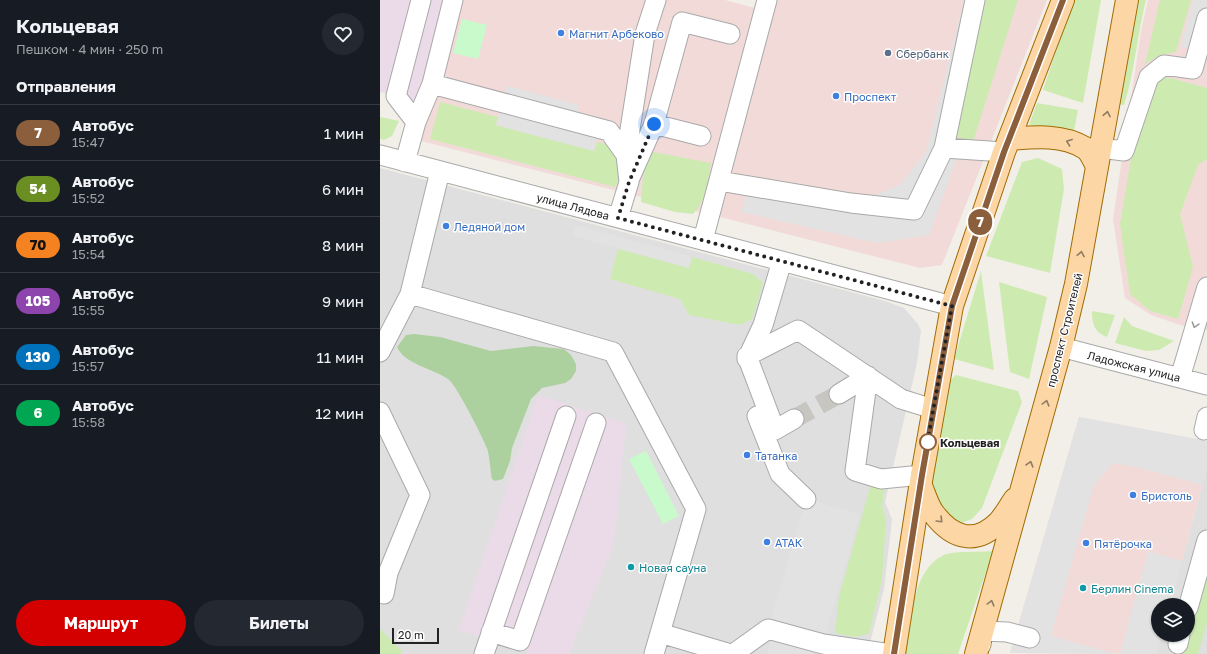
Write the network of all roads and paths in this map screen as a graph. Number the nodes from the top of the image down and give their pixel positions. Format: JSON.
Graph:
{"nodes":[{"id":1,"x":421,"y":0,"type":"edge"},
{"id":2,"x":453,"y":0,"type":"edge"},
{"id":3,"x":656,"y":0,"type":"edge"},
{"id":4,"x":767,"y":0,"type":"edge"},
{"id":5,"x":975,"y":0,"type":"edge"},
{"id":6,"x":1063,"y":0,"type":"edge"},
{"id":7,"x":1127,"y":0,"type":"edge"},
{"id":8,"x":1207,"y":18,"type":"edge"},
{"id":9,"x":730,"y":34,"type":"dead end"},
{"id":10,"x":432,"y":84,"type":"junction"},
{"id":11,"x":416,"y":122,"type":"junction"},
{"id":12,"x":654,"y":124,"type":"junction"},
{"id":13,"x":701,"y":136,"type":"dead end"},
{"id":14,"x":1007,"y":145,"type":"junction"},
{"id":15,"x":944,"y":148,"type":"junction"},
{"id":16,"x":380,"y":155,"type":"edge"},
{"id":17,"x":626,"y":155,"type":"junction"},
{"id":18,"x":1099,"y":157,"type":"junction"},
{"id":19,"x":405,"y":162,"type":"junction"},
{"id":20,"x":440,"y":171,"type":"junction"},
{"id":21,"x":719,"y":181,"type":"junction"},
{"id":22,"x":629,"y":182,"type":"junction"},
{"id":23,"x":618,"y":218,"type":"junction"},
{"id":24,"x":703,"y":240,"type":"junction"},
{"id":25,"x":782,"y":261,"type":"junction"},
{"id":26,"x":1207,"y":287,"type":"edge"},
{"id":27,"x":410,"y":294,"type":"junction"},
{"id":28,"x":952,"y":306,"type":"junction"},
{"id":29,"x":1061,"y":347,"type":"junction"},
{"id":30,"x":380,"y":352,"type":"edge"},
{"id":31,"x":747,"y":356,"type":"junction"},
{"id":32,"x":868,"y":376,"type":"junction"},
{"id":33,"x":1180,"y":378,"type":"junction"},
{"id":34,"x":1207,"y":385,"type":"edge"},
{"id":35,"x":839,"y":394,"type":"tunnel mouth"},
{"id":36,"x":933,"y":409,"type":"junction"},
{"id":37,"x":380,"y":412,"type":"edge"},
{"id":38,"x":566,"y":416,"type":"dead end"},
{"id":39,"x":794,"y":419,"type":"tunnel mouth"},
{"id":40,"x":596,"y":423,"type":"dead end"},
{"id":41,"x":921,"y":481,"type":"junction"},
{"id":42,"x":1023,"y":488,"type":"junction"},
{"id":43,"x":806,"y":498,"type":"dead end"},
{"id":44,"x":1207,"y":540,"type":"edge"},
{"id":45,"x":384,"y":594,"type":"dead end"},
{"id":46,"x":1191,"y":598,"type":"edge"},
{"id":47,"x":983,"y":631,"type":"junction"},
{"id":48,"x":491,"y":632,"type":"junction"},
{"id":49,"x":660,"y":633,"type":"junction"},
{"id":50,"x":1030,"y":638,"type":"dead end"},
{"id":51,"x":484,"y":654,"type":"edge"},
{"id":52,"x":654,"y":654,"type":"edge"},
{"id":53,"x":732,"y":654,"type":"edge"},
{"id":54,"x":893,"y":654,"type":"edge"},
{"id":55,"x":977,"y":654,"type":"edge"}],
"edges":[{"from":1,"to":11,"type":"street"},
{"from":2,"to":10,"type":"street"},
{"from":3,"to":17,"type":"street"},
{"from":4,"to":21,"type":"street"},
{"from":5,"to":15,"type":"street"},
{"from":6,"to":14,"type":"main road"},
{"from":18,"to":7,"type":"main road","name":"проспект Строителей","one_way":true},
{"from":8,"to":18,"type":"street"},
{"from":9,"to":12,"type":"street"},
{"from":10,"to":11,"type":"street"},
{"from":10,"to":17,"type":"street"},
{"from":11,"to":19,"type":"street"},
{"from":12,"to":13,"type":"street"},
{"from":12,"to":22,"type":"street"},
{"from":14,"to":15,"type":"street"},
{"from":18,"to":14,"type":"main road","one_way":true},
{"from":14,"to":28,"type":"main road"},
{"from":15,"to":21,"type":"street"},
{"from":16,"to":19,"type":"street","name":"улица Лядова"},
{"from":17,"to":22,"type":"street"},
{"from":29,"to":18,"type":"main road","name":"проспект Строителей","one_way":true},
{"from":19,"to":20,"type":"street","name":"улица Лядова"},
{"from":20,"to":23,"type":"street","name":"улица Лядова"},
{"from":20,"to":27,"type":"street"},
{"from":21,"to":24,"type":"street"},
{"from":22,"to":23,"type":"street"},
{"from":23,"to":24,"type":"street","name":"улица Лядова"},
{"from":24,"to":25,"type":"street","name":"улица Лядова"},
{"from":25,"to":28,"type":"street","name":"улица Лядова"},
{"from":25,"to":31,"type":"street"},
{"from":26,"to":33,"type":"street","one_way":true},
{"from":27,"to":30,"type":"street"},
{"from":27,"to":49,"type":"street"},
{"from":28,"to":36,"type":"main road"},
{"from":29,"to":33,"type":"street","name":"Ладожская улица"},
{"from":42,"to":29,"type":"main road","name":"проспект Строителей","one_way":true},
{"from":31,"to":32,"type":"street"},
{"from":31,"to":39,"type":"street"},
{"from":31,"to":43,"type":"street"},
{"from":32,"to":35,"type":"street"},
{"from":32,"to":36,"type":"street"},
{"from":32,"to":41,"type":"street"},
{"from":33,"to":34,"type":"street","name":"Ладожская улица"},
{"from":36,"to":41,"type":"main road"},
{"from":37,"to":45,"type":"street"},
{"from":38,"to":48,"type":"street"},
{"from":40,"to":48,"type":"street"},
{"from":41,"to":42,"type":"main road","one_way":true},
{"from":41,"to":54,"type":"main road"},
{"from":47,"to":42,"type":"main road","name":"проспект Строителей","one_way":true},
{"from":44,"to":46,"type":"street"},
{"from":47,"to":50,"type":"street"},
{"from":47,"to":55,"type":"main road","name":"проспект Строителей"},
{"from":48,"to":51,"type":"street"},
{"from":49,"to":52,"type":"street"},
{"from":49,"to":53,"type":"street"},
{"from":53,"to":54,"type":"street"}]}
